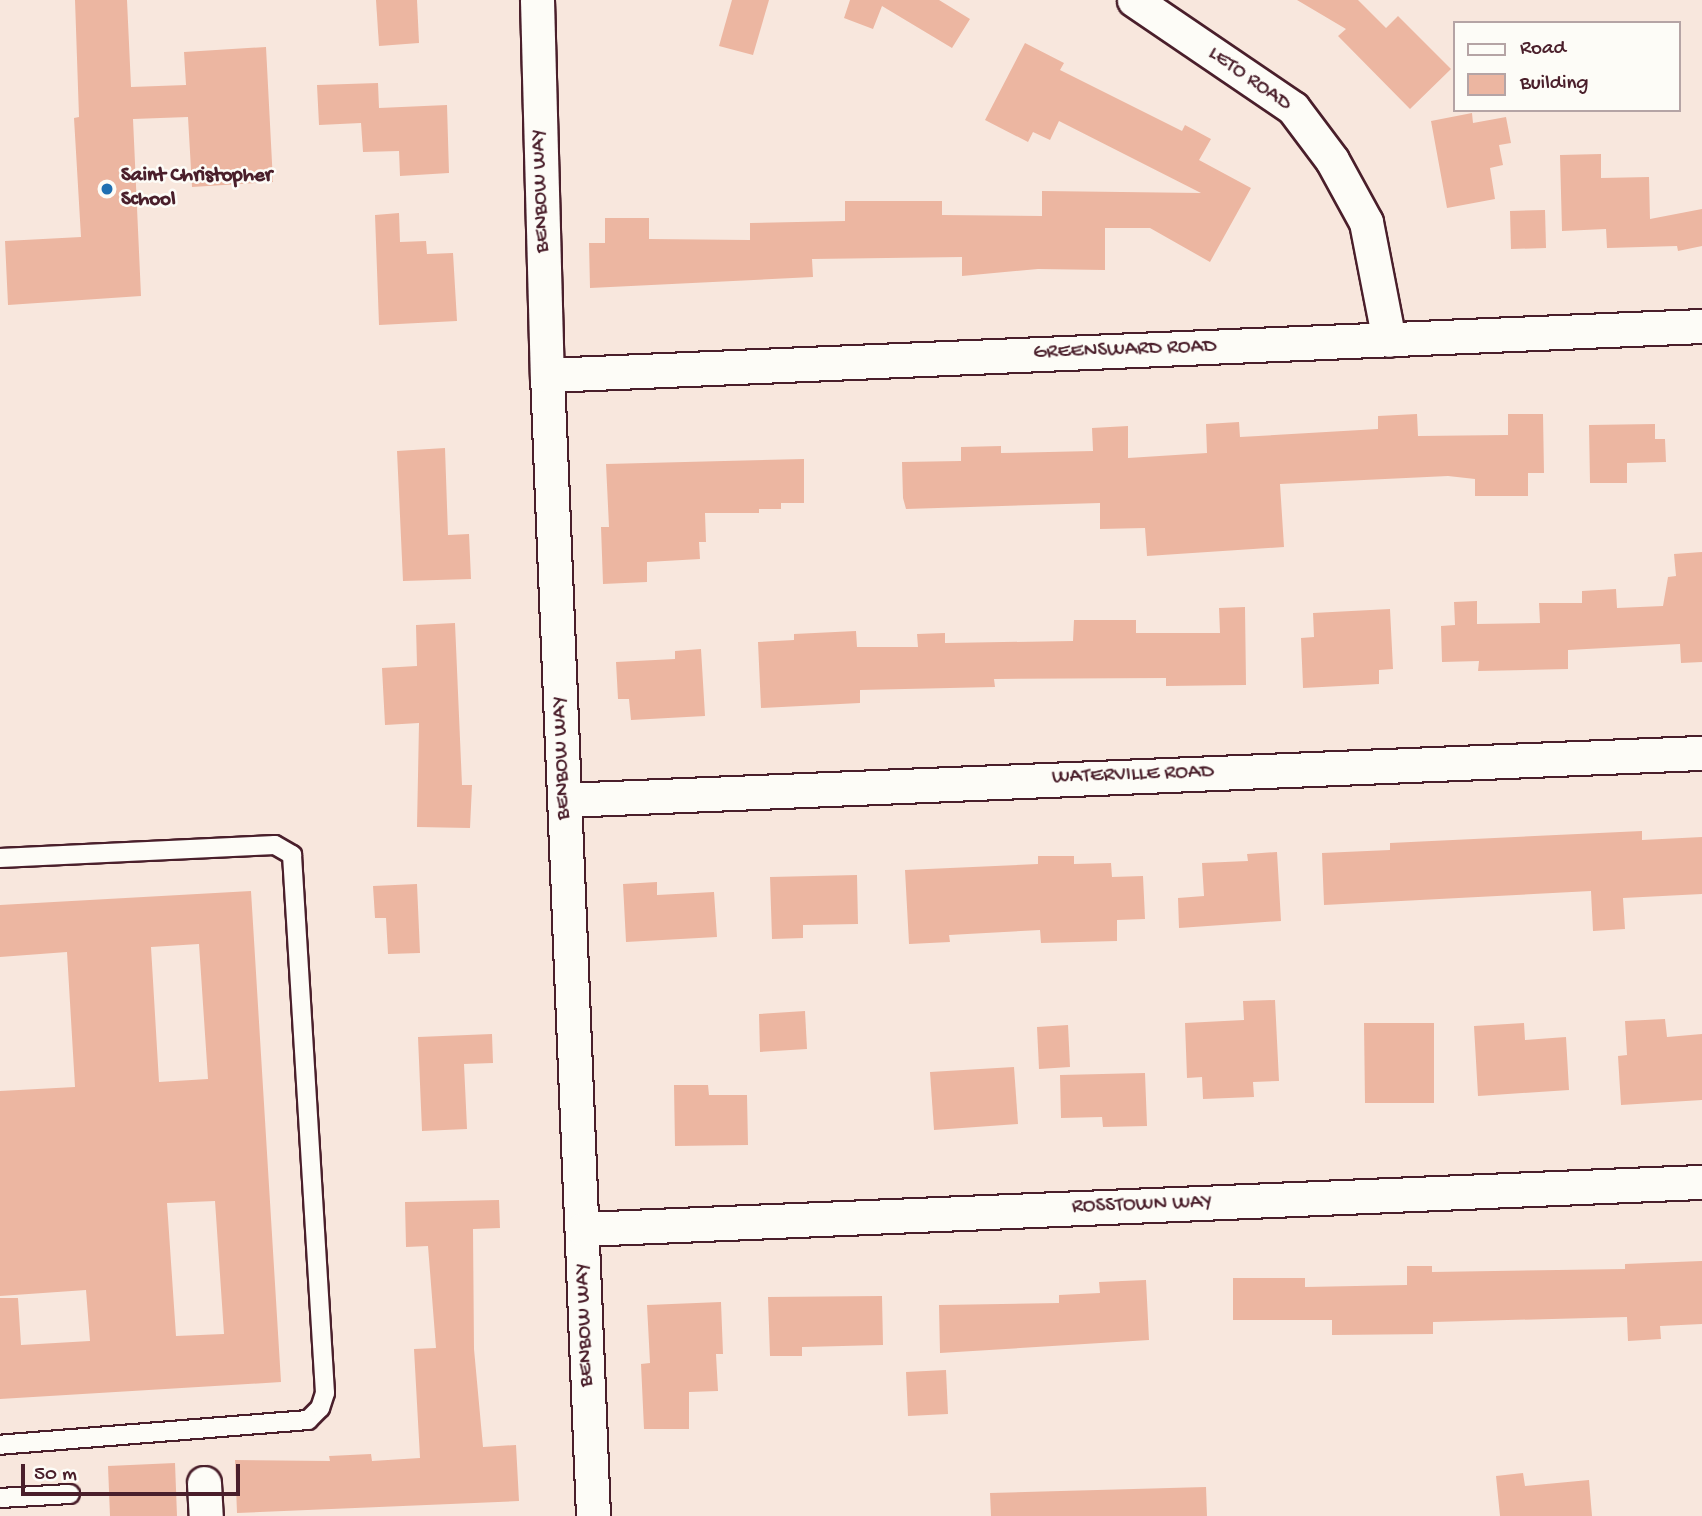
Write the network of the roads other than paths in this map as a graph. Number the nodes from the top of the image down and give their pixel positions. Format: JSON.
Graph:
{"nodes":[{"id":1,"x":537,"y":0,"type":"edge"},
{"id":2,"x":1134,"y":0,"type":"edge"},
{"id":3,"x":1702,"y":326,"type":"edge"},
{"id":4,"x":1389,"y":340,"type":"junction"},
{"id":5,"x":547,"y":375,"type":"junction"},
{"id":6,"x":1702,"y":753,"type":"edge"},
{"id":7,"x":564,"y":800,"type":"junction"},
{"id":8,"x":0,"y":858,"type":"edge"},
{"id":9,"x":1702,"y":1182,"type":"edge"},
{"id":10,"x":583,"y":1229,"type":"junction"},
{"id":11,"x":0,"y":1445,"type":"edge"},
{"id":12,"x":204,"y":1483,"type":"dead end"},
{"id":13,"x":70,"y":1494,"type":"dead end"},
{"id":14,"x":0,"y":1498,"type":"edge"},
{"id":15,"x":206,"y":1516,"type":"edge"},
{"id":16,"x":593,"y":1516,"type":"edge"}],
"edges":[{"from":1,"to":5,"type":"street","name":"BENBOW WAY"},
{"from":2,"to":4,"type":"street","name":"LETO ROAD"},
{"from":3,"to":4,"type":"street","name":"GREENSWARD ROAD"},
{"from":4,"to":5,"type":"street","name":"GREENSWARD ROAD"},
{"from":5,"to":7,"type":"street","name":"BENBOW WAY"},
{"from":6,"to":7,"type":"street","name":"WATERVILLE ROAD"},
{"from":7,"to":10,"type":"street","name":"BENBOW WAY"},
{"from":8,"to":11,"type":"lane"},
{"from":9,"to":10,"type":"street","name":"ROSSTOWN WAY"},
{"from":10,"to":16,"type":"street","name":"BENBOW WAY"},
{"from":12,"to":15,"type":"street"},
{"from":13,"to":14,"type":"lane"}]}
